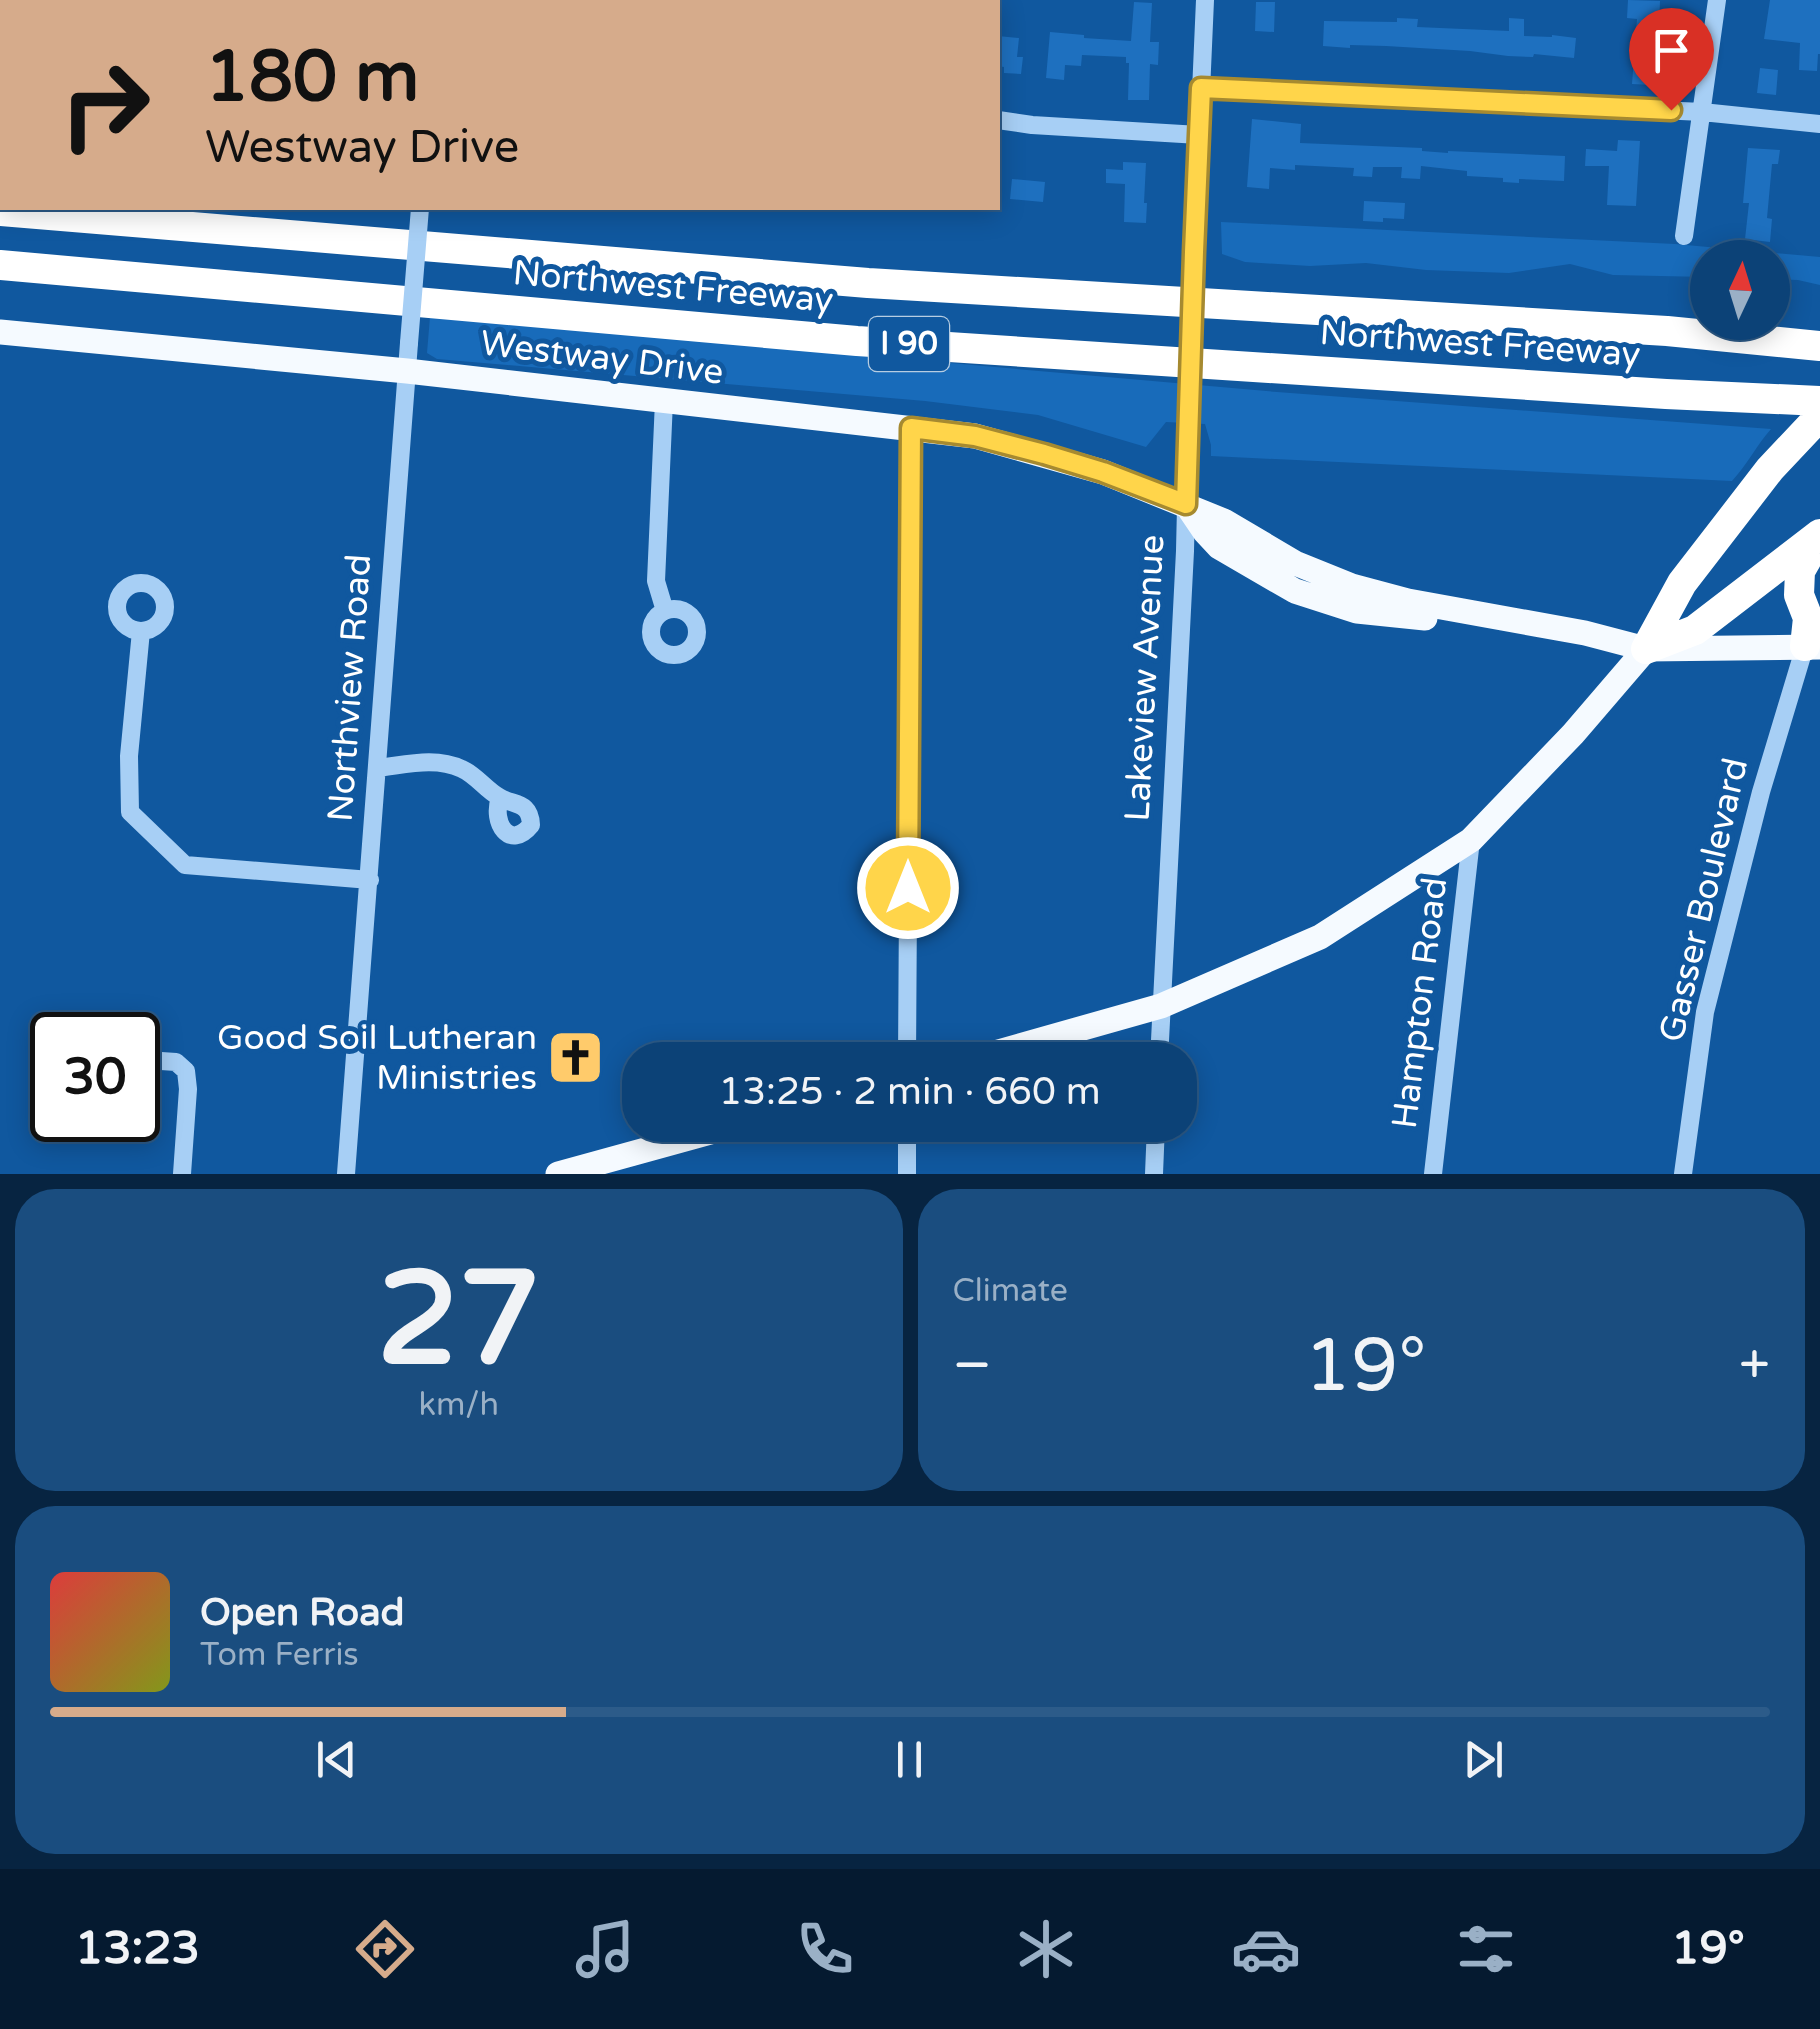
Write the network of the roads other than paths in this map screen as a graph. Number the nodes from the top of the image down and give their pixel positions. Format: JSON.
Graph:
{"nodes":[{"id":1,"x":1205,"y":0,"type":"edge"},
{"id":2,"x":1717,"y":0,"type":"edge"},
{"id":3,"x":1201,"y":88,"type":"junction"},
{"id":4,"x":1702,"y":112,"type":"junction"},
{"id":5,"x":1000,"y":120,"type":"edge"},
{"id":6,"x":1820,"y":124,"type":"edge"},
{"id":7,"x":1199,"y":135,"type":"junction"},
{"id":8,"x":420,"y":210,"type":"edge"},
{"id":9,"x":0,"y":211,"type":"edge"},
{"id":10,"x":1684,"y":236,"type":"dead end"},
{"id":11,"x":0,"y":265,"type":"edge"},
{"id":12,"x":0,"y":332,"type":"edge"},
{"id":13,"x":1820,"y":346,"type":"edge"},
{"id":14,"x":407,"y":370,"type":"junction"},
{"id":15,"x":664,"y":401,"type":"junction"},
{"id":16,"x":1820,"y":401,"type":"edge"},
{"id":17,"x":1820,"y":416,"type":"edge"},
{"id":18,"x":911,"y":428,"type":"junction"},
{"id":19,"x":1186,"y":504,"type":"junction"},
{"id":20,"x":1820,"y":536,"type":"edge"},
{"id":21,"x":665,"y":611,"type":"dead end"},
{"id":22,"x":142,"y":631,"type":"dead end"},
{"id":23,"x":1812,"y":646,"type":"edge"},
{"id":24,"x":1646,"y":648,"type":"junction"},
{"id":25,"x":377,"y":768,"type":"junction"},
{"id":26,"x":500,"y":798,"type":"dead end"},
{"id":27,"x":1472,"y":840,"type":"junction"},
{"id":28,"x":370,"y":880,"type":"junction"},
{"id":29,"x":1161,"y":1006,"type":"junction"},
{"id":30,"x":908,"y":1042,"type":"edge"},
{"id":31,"x":1034,"y":1042,"type":"edge"},
{"id":32,"x":1160,"y":1042,"type":"edge"},
{"id":33,"x":160,"y":1061,"type":"edge"},
{"id":34,"x":674,"y":1142,"type":"edge"},
{"id":35,"x":907,"y":1142,"type":"edge"},
{"id":36,"x":1155,"y":1142,"type":"edge"},
{"id":37,"x":182,"y":1174,"type":"edge"},
{"id":38,"x":346,"y":1174,"type":"edge"},
{"id":39,"x":558,"y":1174,"type":"edge"},
{"id":40,"x":907,"y":1174,"type":"edge"},
{"id":41,"x":1154,"y":1174,"type":"edge"},
{"id":42,"x":1434,"y":1174,"type":"edge"},
{"id":43,"x":1683,"y":1174,"type":"edge"}],
"edges":[{"from":1,"to":3,"type":"street","name":"Lakeview Avenue"},
{"from":2,"to":4,"type":"street"},
{"from":3,"to":4,"type":"street"},
{"from":3,"to":7,"type":"street","name":"Lakeview Avenue"},
{"from":4,"to":6,"type":"street"},
{"from":4,"to":10,"type":"street"},
{"from":5,"to":7,"type":"street"},
{"from":7,"to":19,"type":"street","name":"Lakeview Avenue","bridge":true},
{"from":8,"to":14,"type":"street","name":"Northview Road","bridge":true},
{"from":9,"to":13,"type":"highway","name":"Northwest Freeway","number":"I 90"},
{"from":11,"to":16,"type":"highway","name":"Northwest Freeway","number":"I 90"},
{"from":12,"to":14,"type":"main road","name":"Westway Drive"},
{"from":14,"to":15,"type":"main road","name":"Westway Drive"},
{"from":14,"to":25,"type":"street","name":"Northview Road"},
{"from":15,"to":18,"type":"main road","name":"Westway Drive"},
{"from":15,"to":21,"type":"street"},
{"from":17,"to":24,"type":"highway"},
{"from":18,"to":19,"type":"main road","name":"Westway Drive"},
{"from":18,"to":30,"type":"street"},
{"from":19,"to":24,"type":"main road","name":"Westway Drive"},
{"from":19,"to":29,"type":"street","name":"Lakeview Avenue"},
{"from":20,"to":23,"type":"highway"},
{"from":20,"to":24,"type":"highway"},
{"from":22,"to":28,"type":"street"},
{"from":23,"to":24,"type":"main road","name":"Westway Drive"},
{"from":23,"to":43,"type":"street","name":"Gasser Boulevard"},
{"from":24,"to":27,"type":"main road"},
{"from":25,"to":26,"type":"street"},
{"from":25,"to":28,"type":"street","name":"Northview Road"},
{"from":27,"to":29,"type":"main road"},
{"from":27,"to":42,"type":"street","name":"Hampton Road"},
{"from":28,"to":38,"type":"street","name":"Northview Road"},
{"from":29,"to":31,"type":"main road"},
{"from":29,"to":32,"type":"street","name":"Lakeview Avenue"},
{"from":33,"to":37,"type":"street"},
{"from":34,"to":39,"type":"main road"},
{"from":35,"to":40,"type":"street"},
{"from":36,"to":41,"type":"street"}]}
